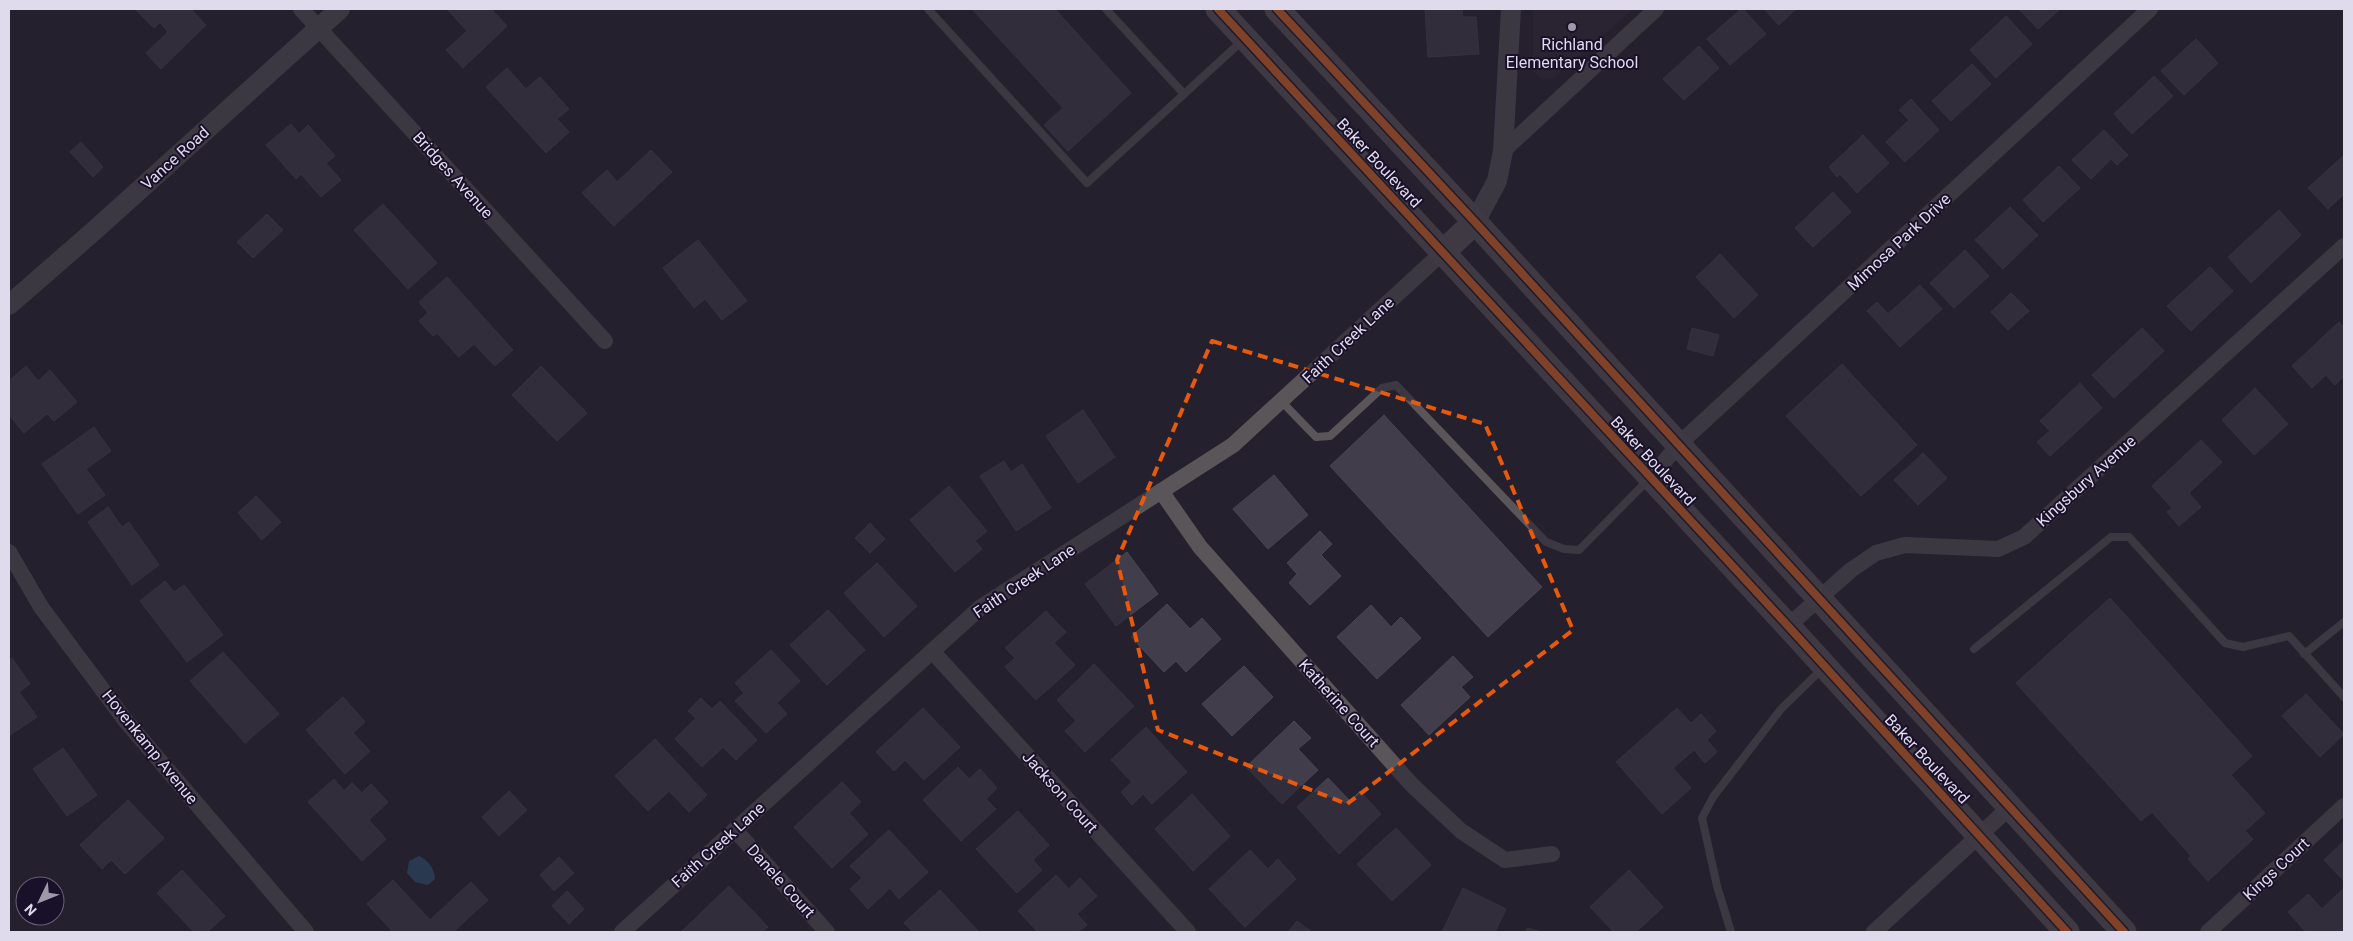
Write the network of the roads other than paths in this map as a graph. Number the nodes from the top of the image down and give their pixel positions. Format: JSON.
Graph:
{"nodes":[{"id":1,"x":302,"y":9,"type":"edge"},
{"id":2,"x":340,"y":9,"type":"edge"},
{"id":3,"x":928,"y":9,"type":"edge"},
{"id":4,"x":1106,"y":9,"type":"edge"},
{"id":5,"x":1218,"y":9,"type":"edge"},
{"id":6,"x":1277,"y":9,"type":"edge"},
{"id":7,"x":1511,"y":9,"type":"edge"},
{"id":8,"x":2150,"y":9,"type":"edge"},
{"id":9,"x":1654,"y":10,"type":"edge"},
{"id":10,"x":319,"y":28,"type":"junction"},
{"id":11,"x":1245,"y":38,"type":"junction"},
{"id":12,"x":1184,"y":94,"type":"junction"},
{"id":13,"x":1503,"y":151,"type":"junction"},
{"id":14,"x":1475,"y":222,"type":"junction"},
{"id":15,"x":2344,"y":246,"type":"edge"},
{"id":16,"x":1443,"y":252,"type":"junction"},
{"id":17,"x":9,"y":305,"type":"edge"},
{"id":18,"x":605,"y":341,"type":"dead end"},
{"id":19,"x":1282,"y":401,"type":"junction"},
{"id":20,"x":1678,"y":445,"type":"junction"},
{"id":21,"x":1651,"y":478,"type":"junction"},
{"id":22,"x":1162,"y":491,"type":"junction"},
{"id":23,"x":9,"y":552,"type":"edge"},
{"id":24,"x":1818,"y":599,"type":"junction"},
{"id":25,"x":2344,"y":622,"type":"edge"},
{"id":26,"x":1788,"y":626,"type":"junction"},
{"id":27,"x":1974,"y":649,"type":"dead end"},
{"id":28,"x":932,"y":651,"type":"junction"},
{"id":29,"x":2304,"y":654,"type":"junction"},
{"id":30,"x":1824,"y":667,"type":"junction"},
{"id":31,"x":2344,"y":695,"type":"edge"},
{"id":32,"x":2344,"y":806,"type":"edge"},
{"id":33,"x":2009,"y":808,"type":"junction"},
{"id":34,"x":734,"y":830,"type":"junction"},
{"id":35,"x":1979,"y":835,"type":"junction"},
{"id":36,"x":1552,"y":854,"type":"dead end"},
{"id":37,"x":306,"y":932,"type":"edge"},
{"id":38,"x":622,"y":932,"type":"edge"},
{"id":39,"x":827,"y":932,"type":"edge"},
{"id":40,"x":1188,"y":932,"type":"edge"},
{"id":41,"x":1731,"y":932,"type":"edge"},
{"id":42,"x":1874,"y":932,"type":"edge"},
{"id":43,"x":2067,"y":932,"type":"edge"},
{"id":44,"x":2124,"y":932,"type":"edge"},
{"id":45,"x":2208,"y":932,"type":"edge"}],
"edges":[{"from":1,"to":10,"type":"street","name":"Bridges Avenue"},
{"from":2,"to":10,"type":"street","name":"Vance Road"},
{"from":3,"to":12,"type":"lane"},
{"from":4,"to":12,"type":"lane"},
{"from":5,"to":11,"type":"main road","name":"Baker Boulevard"},
{"from":6,"to":14,"type":"main road","name":"Baker Boulevard"},
{"from":7,"to":13,"type":"street"},
{"from":8,"to":20,"type":"street","name":"Mimosa Park Drive"},
{"from":9,"to":13,"type":"street"},
{"from":10,"to":17,"type":"street","name":"Vance Road"},
{"from":10,"to":18,"type":"street","name":"Bridges Avenue"},
{"from":11,"to":12,"type":"lane"},
{"from":11,"to":16,"type":"main road","name":"Baker Boulevard"},
{"from":13,"to":14,"type":"street"},
{"from":14,"to":16,"type":"main road"},
{"from":14,"to":20,"type":"main road","name":"Baker Boulevard"},
{"from":15,"to":24,"type":"street","name":"Kingsbury Avenue"},
{"from":16,"to":19,"type":"street","name":"Faith Creek Lane"},
{"from":16,"to":21,"type":"main road","name":"Baker Boulevard"},
{"from":19,"to":21,"type":"lane"},
{"from":19,"to":22,"type":"street","name":"Faith Creek Lane"},
{"from":20,"to":21,"type":"street","name":"Mimosa Park Drive"},
{"from":20,"to":24,"type":"main road","name":"Baker Boulevard"},
{"from":21,"to":26,"type":"main road","name":"Baker Boulevard"},
{"from":22,"to":28,"type":"street","name":"Faith Creek Lane"},
{"from":22,"to":36,"type":"street","name":"Katherine Court"},
{"from":23,"to":37,"type":"street","name":"Hovenkamp Avenue"},
{"from":24,"to":26,"type":"street","name":"Kingsbury Avenue"},
{"from":24,"to":33,"type":"main road","name":"Baker Boulevard"},
{"from":25,"to":29,"type":"lane"},
{"from":26,"to":30,"type":"main road","name":"Baker Boulevard"},
{"from":27,"to":29,"type":"lane"},
{"from":28,"to":34,"type":"street","name":"Faith Creek Lane"},
{"from":28,"to":40,"type":"street","name":"Jackson Court"},
{"from":29,"to":31,"type":"lane"},
{"from":30,"to":35,"type":"main road","name":"Baker Boulevard"},
{"from":30,"to":41,"type":"lane"},
{"from":32,"to":45,"type":"street","name":"Kings Court"},
{"from":33,"to":35,"type":"street"},
{"from":33,"to":44,"type":"main road","name":"Baker Boulevard"},
{"from":34,"to":38,"type":"street","name":"Faith Creek Lane"},
{"from":34,"to":39,"type":"street","name":"Danele Court"},
{"from":35,"to":42,"type":"street"},
{"from":35,"to":43,"type":"main road","name":"Baker Boulevard"}]}
